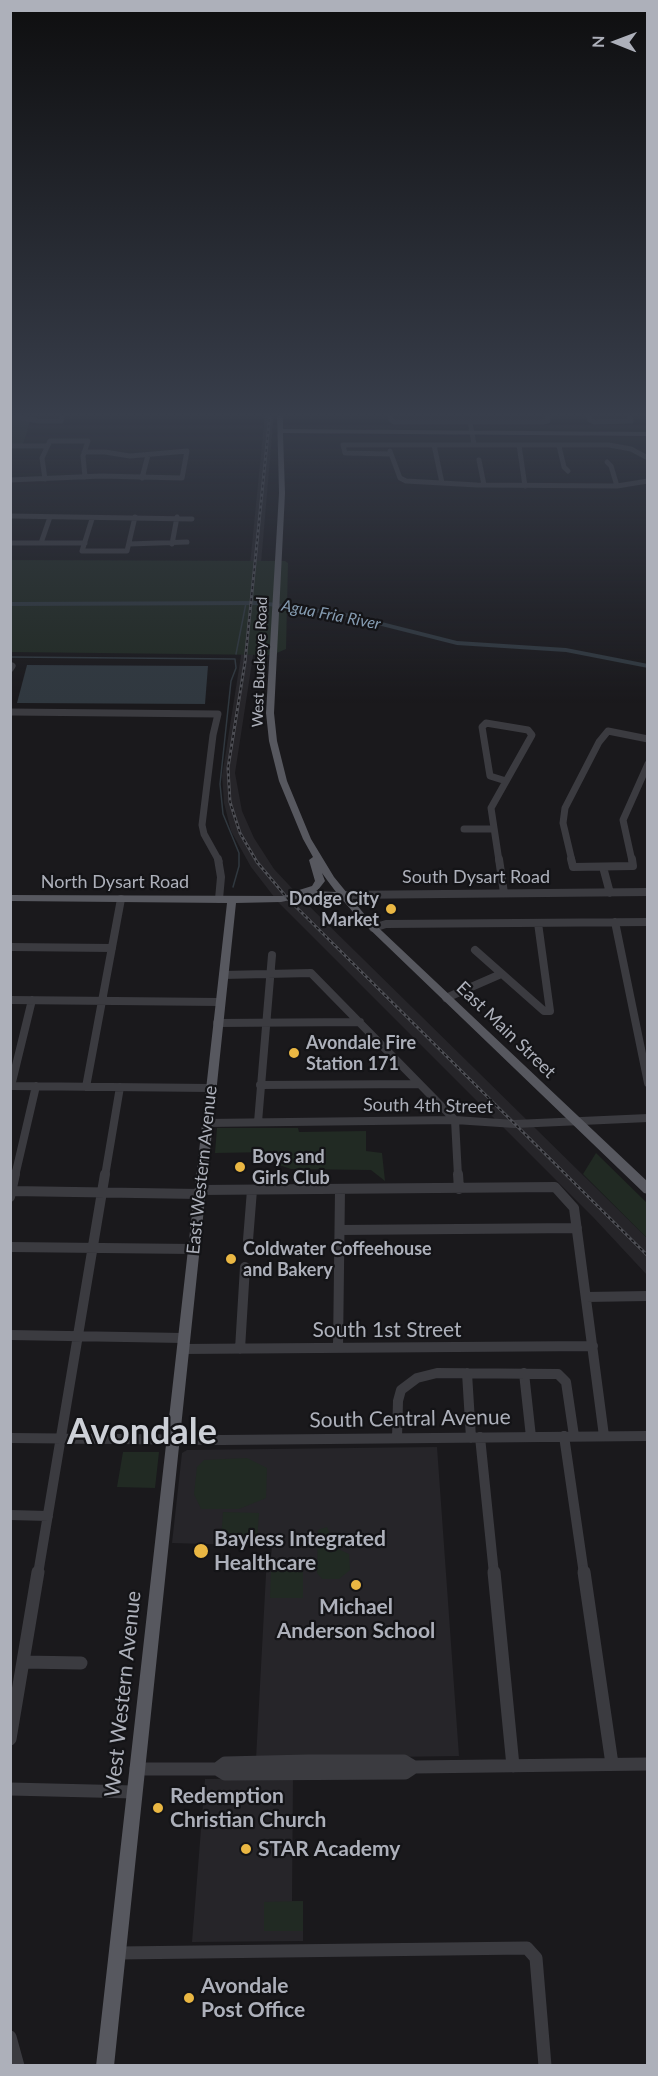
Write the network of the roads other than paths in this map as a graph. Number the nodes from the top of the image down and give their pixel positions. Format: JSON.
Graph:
{"nodes":[{"id":1,"x":281,"y":510,"type":"edge"},
{"id":2,"x":10,"y":516,"type":"edge"},
{"id":3,"x":50,"y":517,"type":"junction"},
{"id":4,"x":135,"y":517,"type":"junction"},
{"id":5,"x":177,"y":517,"type":"junction"},
{"id":6,"x":92,"y":519,"type":"junction"},
{"id":7,"x":192,"y":519,"type":"dead end"},
{"id":8,"x":187,"y":542,"type":"dead end"},
{"id":9,"x":10,"y":543,"type":"edge"},
{"id":10,"x":41,"y":543,"type":"junction"},
{"id":11,"x":85,"y":543,"type":"junction"},
{"id":12,"x":129,"y":544,"type":"junction"},
{"id":13,"x":172,"y":544,"type":"junction"},
{"id":14,"x":10,"y":712,"type":"edge"},
{"id":15,"x":648,"y":739,"type":"edge"},
{"id":16,"x":648,"y":764,"type":"edge"},
{"id":17,"x":506,"y":781,"type":"junction"},
{"id":18,"x":464,"y":829,"type":"dead end"},
{"id":19,"x":494,"y":829,"type":"junction"},
{"id":20,"x":313,"y":851,"type":"junction"},
{"id":21,"x":633,"y":866,"type":"joint"},
{"id":22,"x":603,"y":867,"type":"junction"},
{"id":23,"x":610,"y":892,"type":"junction"},
{"id":24,"x":648,"y":892,"type":"edge"},
{"id":25,"x":504,"y":893,"type":"junction"},
{"id":26,"x":302,"y":894,"type":"junction"},
{"id":27,"x":343,"y":895,"type":"junction"},
{"id":28,"x":10,"y":898,"type":"edge"},
{"id":29,"x":121,"y":899,"type":"junction"},
{"id":30,"x":219,"y":899,"type":"junction"},
{"id":31,"x":232,"y":900,"type":"junction"},
{"id":32,"x":615,"y":922,"type":"junction"},
{"id":33,"x":648,"y":922,"type":"edge"},
{"id":34,"x":538,"y":923,"type":"junction"},
{"id":35,"x":374,"y":928,"type":"junction"},
{"id":36,"x":10,"y":947,"type":"edge"},
{"id":37,"x":112,"y":948,"type":"junction"},
{"id":38,"x":475,"y":950,"type":"dead end"},
{"id":39,"x":272,"y":955,"type":"dead end"},
{"id":40,"x":269,"y":973,"type":"junction"},
{"id":41,"x":501,"y":974,"type":"junction"},
{"id":42,"x":223,"y":975,"type":"junction"},
{"id":43,"x":446,"y":998,"type":"junction"},
{"id":44,"x":10,"y":1000,"type":"edge"},
{"id":45,"x":32,"y":1000,"type":"junction"},
{"id":46,"x":102,"y":1001,"type":"junction"},
{"id":47,"x":220,"y":1002,"type":"junction"},
{"id":48,"x":360,"y":1022,"type":"junction"},
{"id":49,"x":217,"y":1023,"type":"junction"},
{"id":50,"x":265,"y":1023,"type":"junction"},
{"id":51,"x":648,"y":1083,"type":"edge"},
{"id":52,"x":419,"y":1084,"type":"junction"},
{"id":53,"x":260,"y":1085,"type":"junction"},
{"id":54,"x":10,"y":1086,"type":"edge"},
{"id":55,"x":36,"y":1086,"type":"junction"},
{"id":56,"x":86,"y":1087,"type":"junction"},
{"id":57,"x":120,"y":1087,"type":"junction"},
{"id":58,"x":210,"y":1088,"type":"junction"},
{"id":59,"x":455,"y":1120,"type":"junction"},
{"id":60,"x":574,"y":1120,"type":"junction"},
{"id":61,"x":646,"y":1121,"type":"edge"},
{"id":62,"x":206,"y":1122,"type":"junction"},
{"id":63,"x":258,"y":1122,"type":"junction"},
{"id":64,"x":459,"y":1188,"type":"junction"},
{"id":65,"x":252,"y":1190,"type":"junction"},
{"id":66,"x":340,"y":1190,"type":"junction"},
{"id":67,"x":648,"y":1190,"type":"edge"},
{"id":68,"x":103,"y":1192,"type":"junction"},
{"id":69,"x":200,"y":1192,"type":"junction"},
{"id":70,"x":11,"y":1194,"type":"edge"},
{"id":71,"x":577,"y":1228,"type":"junction"},
{"id":72,"x":340,"y":1230,"type":"junction"},
{"id":73,"x":248,"y":1240,"type":"dead end"},
{"id":74,"x":10,"y":1246,"type":"edge"},
{"id":75,"x":94,"y":1247,"type":"junction"},
{"id":76,"x":193,"y":1249,"type":"junction"},
{"id":77,"x":245,"y":1267,"type":"dead end"},
{"id":78,"x":648,"y":1296,"type":"edge"},
{"id":79,"x":586,"y":1297,"type":"junction"},
{"id":80,"x":10,"y":1335,"type":"edge"},
{"id":81,"x":79,"y":1336,"type":"junction"},
{"id":82,"x":183,"y":1344,"type":"junction"},
{"id":83,"x":593,"y":1346,"type":"junction"},
{"id":84,"x":338,"y":1348,"type":"junction"},
{"id":85,"x":240,"y":1349,"type":"junction"},
{"id":86,"x":467,"y":1373,"type":"junction"},
{"id":87,"x":524,"y":1373,"type":"junction"},
{"id":88,"x":569,"y":1436,"type":"junction"},
{"id":89,"x":604,"y":1436,"type":"junction"},
{"id":90,"x":476,"y":1437,"type":"junction"},
{"id":91,"x":531,"y":1437,"type":"junction"},
{"id":92,"x":10,"y":1438,"type":"edge"},
{"id":93,"x":62,"y":1438,"type":"junction"},
{"id":94,"x":397,"y":1438,"type":"junction"},
{"id":95,"x":647,"y":1438,"type":"edge"},
{"id":96,"x":172,"y":1440,"type":"junction"},
{"id":97,"x":10,"y":1515,"type":"edge"},
{"id":98,"x":48,"y":1516,"type":"junction"},
{"id":99,"x":24,"y":1662,"type":"junction"},
{"id":100,"x":81,"y":1663,"type":"dead end"},
{"id":101,"x":10,"y":1739,"type":"edge"},
{"id":102,"x":612,"y":1764,"type":"junction"},
{"id":103,"x":648,"y":1764,"type":"edge"},
{"id":104,"x":513,"y":1766,"type":"junction"},
{"id":105,"x":136,"y":1770,"type":"junction"},
{"id":106,"x":10,"y":1789,"type":"edge"},
{"id":107,"x":134,"y":1792,"type":"junction"},
{"id":108,"x":118,"y":1953,"type":"junction"},
{"id":109,"x":10,"y":2037,"type":"edge"},
{"id":110,"x":18,"y":2066,"type":"edge"},
{"id":111,"x":105,"y":2066,"type":"edge"},
{"id":112,"x":545,"y":2066,"type":"edge"}],
"edges":[{"from":1,"to":20,"type":"main road","name":"West Buckeye Road"},
{"from":2,"to":3,"type":"street"},
{"from":3,"to":6,"type":"street"},
{"from":3,"to":10,"type":"street"},
{"from":4,"to":5,"type":"street"},
{"from":4,"to":6,"type":"street"},
{"from":4,"to":12,"type":"street"},
{"from":5,"to":7,"type":"street"},
{"from":5,"to":13,"type":"street"},
{"from":6,"to":11,"type":"street"},
{"from":8,"to":13,"type":"street"},
{"from":9,"to":10,"type":"street"},
{"from":10,"to":11,"type":"street"},
{"from":11,"to":12,"type":"street"},
{"from":12,"to":13,"type":"street"},
{"from":14,"to":30,"type":"street"},
{"from":15,"to":22,"type":"street"},
{"from":16,"to":21,"type":"street"},
{"from":17,"to":17,"type":"street"},
{"from":17,"to":19,"type":"street"},
{"from":18,"to":19,"type":"street"},
{"from":19,"to":25,"type":"street"},
{"from":20,"to":26,"type":"main road"},
{"from":20,"to":27,"type":"main road","name":"West Buckeye Road"},
{"from":21,"to":22,"type":"street"},
{"from":22,"to":23,"type":"street"},
{"from":23,"to":24,"type":"street","name":"South Dysart Road"},
{"from":23,"to":25,"type":"street","name":"South Dysart Road"},
{"from":25,"to":27,"type":"street","name":"South Dysart Road"},
{"from":26,"to":27,"type":"main road","name":"South Dysart Road"},
{"from":26,"to":31,"type":"main road","name":"South Dysart Road"},
{"from":27,"to":35,"type":"main road","name":"East Main Street"},
{"from":28,"to":29,"type":"main road","name":"North Dysart Road"},
{"from":29,"to":30,"type":"main road","name":"North Dysart Road"},
{"from":29,"to":37,"type":"street"},
{"from":30,"to":31,"type":"main road","name":"South Dysart Road"},
{"from":31,"to":42,"type":"main road","name":"East Western Avenue"},
{"from":32,"to":33,"type":"street"},
{"from":32,"to":34,"type":"street"},
{"from":32,"to":51,"type":"street"},
{"from":34,"to":35,"type":"street"},
{"from":34,"to":41,"type":"street"},
{"from":35,"to":43,"type":"main road","name":"East Main Street"},
{"from":36,"to":37,"type":"street"},
{"from":37,"to":46,"type":"street"},
{"from":38,"to":41,"type":"street"},
{"from":39,"to":40,"type":"street"},
{"from":40,"to":42,"type":"street"},
{"from":40,"to":48,"type":"street"},
{"from":40,"to":50,"type":"street"},
{"from":41,"to":43,"type":"street"},
{"from":42,"to":47,"type":"main road","name":"East Western Avenue"},
{"from":43,"to":60,"type":"main road","name":"East Main Street"},
{"from":44,"to":45,"type":"street"},
{"from":45,"to":46,"type":"street"},
{"from":45,"to":54,"type":"street"},
{"from":46,"to":47,"type":"street"},
{"from":46,"to":56,"type":"street"},
{"from":47,"to":49,"type":"main road","name":"East Western Avenue"},
{"from":48,"to":50,"type":"street"},
{"from":48,"to":52,"type":"street"},
{"from":49,"to":50,"type":"street"},
{"from":49,"to":58,"type":"main road","name":"East Western Avenue"},
{"from":50,"to":53,"type":"street"},
{"from":52,"to":53,"type":"street"},
{"from":52,"to":59,"type":"street"},
{"from":53,"to":63,"type":"street"},
{"from":54,"to":55,"type":"street"},
{"from":55,"to":56,"type":"street"},
{"from":55,"to":70,"type":"street"},
{"from":56,"to":57,"type":"street"},
{"from":57,"to":58,"type":"street"},
{"from":57,"to":68,"type":"street"},
{"from":58,"to":62,"type":"main road","name":"East Western Avenue"},
{"from":59,"to":60,"type":"street","name":"South 4th Street"},
{"from":59,"to":63,"type":"street","name":"South 4th Street"},
{"from":59,"to":64,"type":"street"},
{"from":60,"to":61,"type":"street","name":"South 4th Street"},
{"from":60,"to":67,"type":"main road","name":"East Main Street"},
{"from":62,"to":63,"type":"street","name":"South 4th Street"},
{"from":62,"to":69,"type":"main road","name":"East Western Avenue"},
{"from":64,"to":66,"type":"street"},
{"from":64,"to":71,"type":"street"},
{"from":65,"to":66,"type":"street"},
{"from":65,"to":69,"type":"street"},
{"from":65,"to":73,"type":"street"},
{"from":66,"to":72,"type":"street"},
{"from":68,"to":69,"type":"street"},
{"from":68,"to":70,"type":"street"},
{"from":68,"to":75,"type":"street"},
{"from":69,"to":76,"type":"main road","name":"East Western Avenue"},
{"from":71,"to":72,"type":"street"},
{"from":71,"to":79,"type":"street"},
{"from":72,"to":84,"type":"street"},
{"from":74,"to":75,"type":"street"},
{"from":75,"to":76,"type":"street"},
{"from":75,"to":81,"type":"street"},
{"from":76,"to":82,"type":"main road","name":"East Western Avenue"},
{"from":77,"to":85,"type":"street"},
{"from":78,"to":79,"type":"street"},
{"from":79,"to":83,"type":"street"},
{"from":80,"to":81,"type":"street","name":"South 1st Street"},
{"from":81,"to":82,"type":"street","name":"South 1st Street"},
{"from":81,"to":93,"type":"street"},
{"from":82,"to":85,"type":"street","name":"South 1st Street"},
{"from":82,"to":96,"type":"main road","name":"East Western Avenue"},
{"from":83,"to":84,"type":"street","name":"South 1st Street"},
{"from":83,"to":89,"type":"street"},
{"from":84,"to":85,"type":"street","name":"South 1st Street"},
{"from":86,"to":87,"type":"street"},
{"from":86,"to":90,"type":"street"},
{"from":86,"to":94,"type":"street"},
{"from":87,"to":88,"type":"street"},
{"from":87,"to":91,"type":"street"},
{"from":88,"to":89,"type":"street","name":"South Central Avenue"},
{"from":88,"to":91,"type":"street","name":"South Central Avenue"},
{"from":88,"to":102,"type":"street"},
{"from":89,"to":95,"type":"street","name":"South Central Avenue"},
{"from":90,"to":91,"type":"street","name":"South Central Avenue"},
{"from":90,"to":94,"type":"street","name":"South Central Avenue"},
{"from":90,"to":104,"type":"street"},
{"from":92,"to":93,"type":"street","name":"South Central Avenue"},
{"from":93,"to":96,"type":"street","name":"South Central Avenue"},
{"from":93,"to":98,"type":"street"},
{"from":94,"to":96,"type":"street","name":"South Central Avenue"},
{"from":96,"to":105,"type":"main road","name":"West Western Avenue"},
{"from":97,"to":98,"type":"street"},
{"from":98,"to":99,"type":"street"},
{"from":99,"to":100,"type":"street"},
{"from":99,"to":101,"type":"street"},
{"from":102,"to":103,"type":"street"},
{"from":102,"to":104,"type":"street"},
{"from":104,"to":105,"type":"street"},
{"from":105,"to":107,"type":"main road","name":"West Western Avenue"},
{"from":106,"to":107,"type":"street"},
{"from":107,"to":108,"type":"main road","name":"West Western Avenue"},
{"from":108,"to":111,"type":"main road"},
{"from":108,"to":112,"type":"street"},
{"from":109,"to":110,"type":"street"}]}
